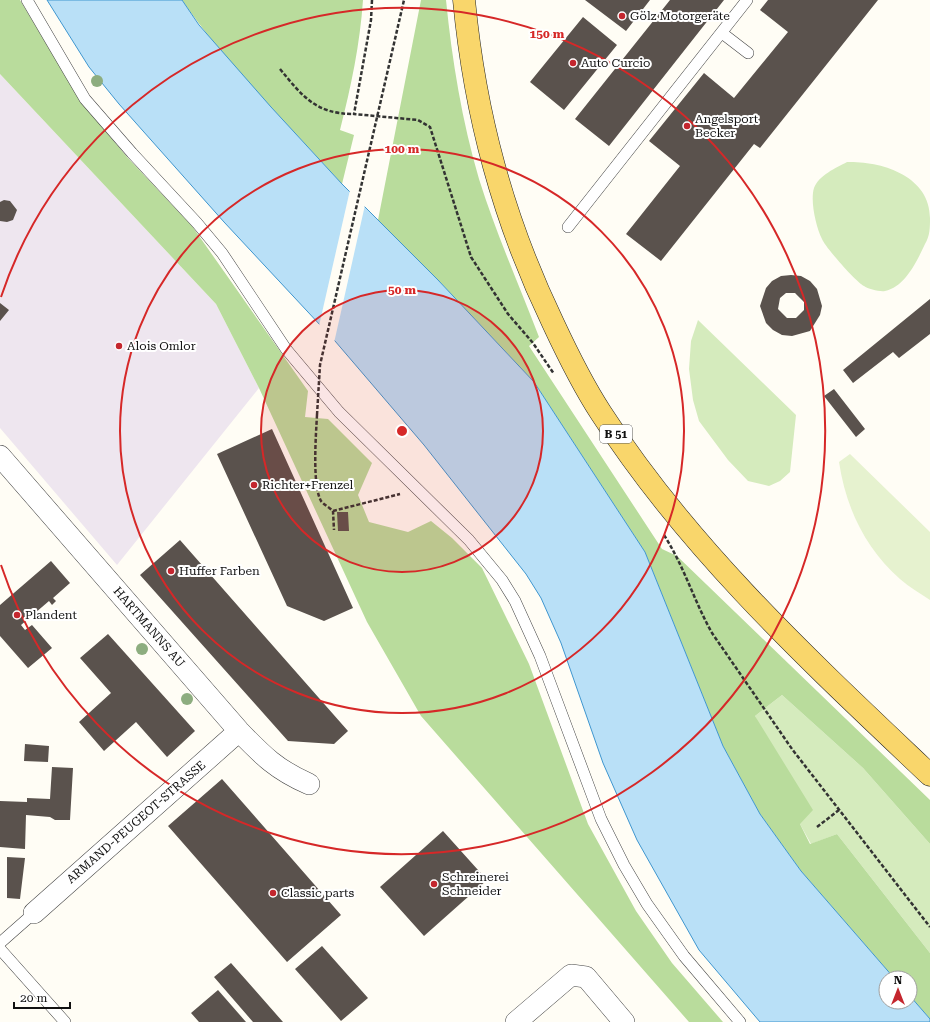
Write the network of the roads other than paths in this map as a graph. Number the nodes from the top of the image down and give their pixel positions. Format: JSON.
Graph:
{"nodes":[{"id":1,"x":27,"y":0,"type":"edge"},
{"id":2,"x":464,"y":0,"type":"edge"},
{"id":3,"x":747,"y":0,"type":"edge"},
{"id":4,"x":722,"y":33,"type":"junction"},
{"id":5,"x":748,"y":53,"type":"dead end"},
{"id":6,"x":568,"y":227,"type":"dead end"},
{"id":7,"x":0,"y":456,"type":"edge"},
{"id":8,"x":239,"y":731,"type":"junction"},
{"id":9,"x":930,"y":776,"type":"edge"},
{"id":10,"x":309,"y":784,"type":"dead end"},
{"id":11,"x":34,"y":913,"type":"joint"},
{"id":12,"x":0,"y":943,"type":"edge"},
{"id":13,"x":0,"y":949,"type":"edge"},
{"id":14,"x":65,"y":1022,"type":"edge"},
{"id":15,"x":516,"y":1022,"type":"edge"},
{"id":16,"x":624,"y":1022,"type":"edge"},
{"id":17,"x":740,"y":1022,"type":"edge"}],
"edges":[{"from":1,"to":17,"type":"lane"},
{"from":2,"to":9,"type":"main road","number":"B 51"},
{"from":3,"to":4,"type":"lane"},
{"from":4,"to":5,"type":"lane"},
{"from":4,"to":6,"type":"lane"},
{"from":7,"to":8,"type":"street","name":"HARTMANNS AU"},
{"from":8,"to":10,"type":"street","name":"HARTMANNS AU"},
{"from":8,"to":11,"type":"street","name":"ARMAND-PEUGEOT-STRASSE"},
{"from":11,"to":12,"type":"lane"},
{"from":13,"to":14,"type":"lane"},
{"from":15,"to":16,"type":"street"}]}
